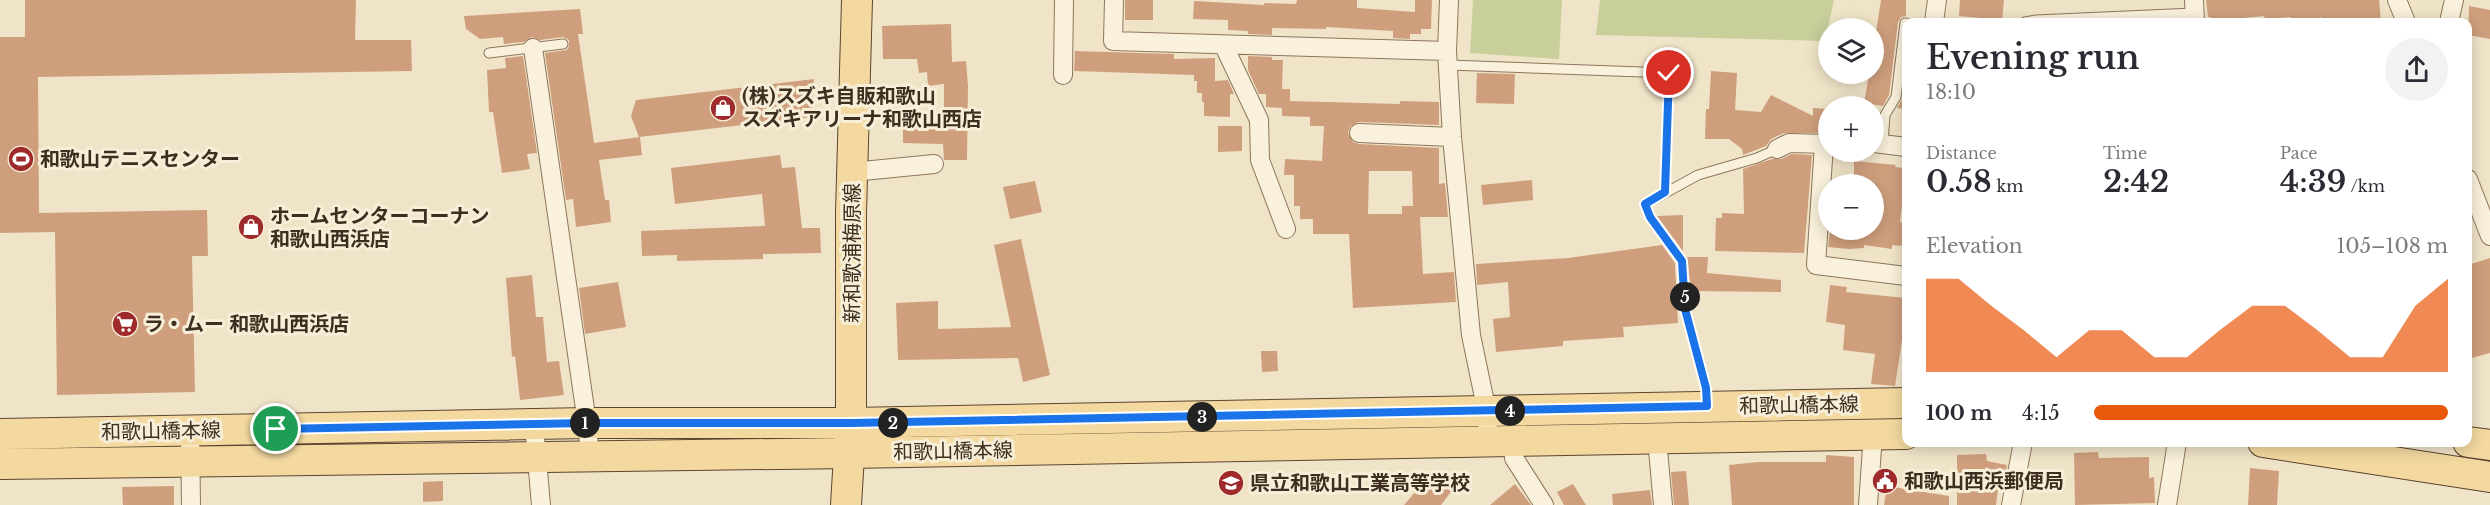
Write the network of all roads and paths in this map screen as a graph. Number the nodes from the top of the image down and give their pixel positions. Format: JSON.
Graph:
{"nodes":[{"id":1,"x":856,"y":0,"type":"edge"},
{"id":2,"x":1065,"y":0,"type":"edge"},
{"id":3,"x":1114,"y":0,"type":"edge"},
{"id":4,"x":1449,"y":0,"type":"edge"},
{"id":5,"x":1937,"y":0,"type":"edge"},
{"id":6,"x":2397,"y":0,"type":"edge"},
{"id":7,"x":2454,"y":0,"type":"edge"},
{"id":8,"x":2194,"y":12,"type":"edge"},
{"id":9,"x":1935,"y":18,"type":"edge"},
{"id":10,"x":2076,"y":18,"type":"edge"},
{"id":11,"x":2404,"y":18,"type":"edge"},
{"id":12,"x":2450,"y":18,"type":"edge"},
{"id":13,"x":562,"y":45,"type":"dead end"},
{"id":14,"x":1224,"y":45,"type":"junction"},
{"id":15,"x":1902,"y":47,"type":"edge"},
{"id":16,"x":533,"y":48,"type":"junction"},
{"id":17,"x":489,"y":53,"type":"dead end"},
{"id":18,"x":1448,"y":58,"type":"junction"},
{"id":19,"x":1063,"y":75,"type":"dead end"},
{"id":20,"x":1884,"y":119,"type":"edge"},
{"id":21,"x":1359,"y":134,"type":"dead end"},
{"id":22,"x":1452,"y":136,"type":"junction"},
{"id":23,"x":1818,"y":144,"type":"edge"},
{"id":24,"x":1884,"y":144,"type":"edge"},
{"id":25,"x":1902,"y":146,"type":"edge"},
{"id":26,"x":1778,"y":148,"type":"joint"},
{"id":27,"x":1824,"y":162,"type":"edge"},
{"id":28,"x":934,"y":164,"type":"dead end"},
{"id":29,"x":852,"y":172,"type":"junction"},
{"id":30,"x":2477,"y":188,"type":"edge"},
{"id":31,"x":1665,"y":192,"type":"junction"},
{"id":32,"x":1286,"y":229,"type":"dead end"},
{"id":33,"x":2490,"y":236,"type":"edge"},
{"id":34,"x":1902,"y":275,"type":"edge"},
{"id":35,"x":1902,"y":403,"type":"edge"},
{"id":36,"x":1707,"y":406,"type":"junction"},
{"id":37,"x":1487,"y":412,"type":"junction"},
{"id":38,"x":587,"y":423,"type":"junction"},
{"id":39,"x":851,"y":423,"type":"junction"},
{"id":40,"x":534,"y":425,"type":"junction"},
{"id":41,"x":190,"y":431,"type":"junction"},
{"id":42,"x":0,"y":434,"type":"edge"},
{"id":43,"x":1873,"y":434,"type":"junction"},
{"id":44,"x":1902,"y":434,"type":"edge"},
{"id":45,"x":1657,"y":439,"type":"junction"},
{"id":46,"x":1500,"y":441,"type":"junction"},
{"id":47,"x":2472,"y":443,"type":"edge"},
{"id":48,"x":2490,"y":445,"type":"edge"},
{"id":49,"x":2022,"y":447,"type":"edge"},
{"id":50,"x":2177,"y":447,"type":"edge"},
{"id":51,"x":2296,"y":447,"type":"edge"},
{"id":52,"x":849,"y":453,"type":"junction"},
{"id":53,"x":590,"y":456,"type":"junction"},
{"id":54,"x":535,"y":457,"type":"junction"},
{"id":55,"x":191,"y":461,"type":"junction"},
{"id":56,"x":0,"y":464,"type":"edge"},
{"id":57,"x":2490,"y":477,"type":"edge"},
{"id":58,"x":191,"y":505,"type":"edge"},
{"id":59,"x":541,"y":505,"type":"edge"},
{"id":60,"x":846,"y":505,"type":"edge"},
{"id":61,"x":1544,"y":505,"type":"edge"},
{"id":62,"x":1663,"y":505,"type":"edge"},
{"id":63,"x":1868,"y":505,"type":"edge"},
{"id":64,"x":2011,"y":505,"type":"edge"},
{"id":65,"x":2167,"y":505,"type":"edge"}],
"edges":[{"from":1,"to":29,"type":"main road","name":"新和歌浦梅原線"},
{"from":2,"to":19,"type":"street"},
{"from":3,"to":14,"type":"street"},
{"from":4,"to":18,"type":"street"},
{"from":5,"to":9,"type":"street"},
{"from":6,"to":11,"type":"street"},
{"from":7,"to":12,"type":"street"},
{"from":8,"to":10,"type":"lane"},
{"from":13,"to":16,"type":"lane"},
{"from":14,"to":18,"type":"street"},
{"from":14,"to":32,"type":"street"},
{"from":15,"to":20,"type":"lane"},
{"from":16,"to":17,"type":"lane"},
{"from":16,"to":38,"type":"street"},
{"from":18,"to":22,"type":"street"},
{"from":18,"to":31,"type":"lane"},
{"from":21,"to":22,"type":"street"},
{"from":22,"to":37,"type":"street"},
{"from":23,"to":26,"type":"street"},
{"from":24,"to":25,"type":"street"},
{"from":26,"to":31,"type":"lane"},
{"from":27,"to":34,"type":"street"},
{"from":28,"to":29,"type":"street"},
{"from":29,"to":39,"type":"main road","name":"新和歌浦梅原線"},
{"from":30,"to":33,"type":"street"},
{"from":31,"to":36,"type":"lane"},
{"from":35,"to":36,"type":"main road","name":"和歌山橋本線"},
{"from":36,"to":37,"type":"main road","name":"和歌山橋本線"},
{"from":37,"to":39,"type":"main road","name":"和歌山橋本線"},
{"from":37,"to":46,"type":"street"},
{"from":38,"to":39,"type":"main road","name":"和歌山橋本線"},
{"from":38,"to":40,"type":"main road","name":"和歌山橋本線"},
{"from":38,"to":53,"type":"street"},
{"from":39,"to":52,"type":"main road","name":"新和歌浦梅原線"},
{"from":40,"to":41,"type":"main road","name":"和歌山橋本線"},
{"from":40,"to":54,"type":"street"},
{"from":41,"to":42,"type":"main road","name":"和歌山橋本線"},
{"from":41,"to":55,"type":"street"},
{"from":43,"to":44,"type":"main road","name":"和歌山橋本線"},
{"from":43,"to":45,"type":"main road","name":"和歌山橋本線"},
{"from":43,"to":63,"type":"street"},
{"from":45,"to":46,"type":"main road","name":"和歌山橋本線"},
{"from":45,"to":62,"type":"street"},
{"from":46,"to":52,"type":"main road","name":"和歌山橋本線"},
{"from":46,"to":61,"type":"street"},
{"from":47,"to":48,"type":"main road"},
{"from":49,"to":64,"type":"street"},
{"from":50,"to":65,"type":"street"},
{"from":51,"to":57,"type":"main road"},
{"from":52,"to":53,"type":"main road","name":"和歌山橋本線"},
{"from":52,"to":60,"type":"main road","name":"新和歌浦梅原線"},
{"from":53,"to":54,"type":"main road","name":"和歌山橋本線"},
{"from":54,"to":55,"type":"main road","name":"和歌山橋本線"},
{"from":54,"to":59,"type":"street"},
{"from":55,"to":56,"type":"main road","name":"和歌山橋本線"},
{"from":55,"to":58,"type":"street"}]}
